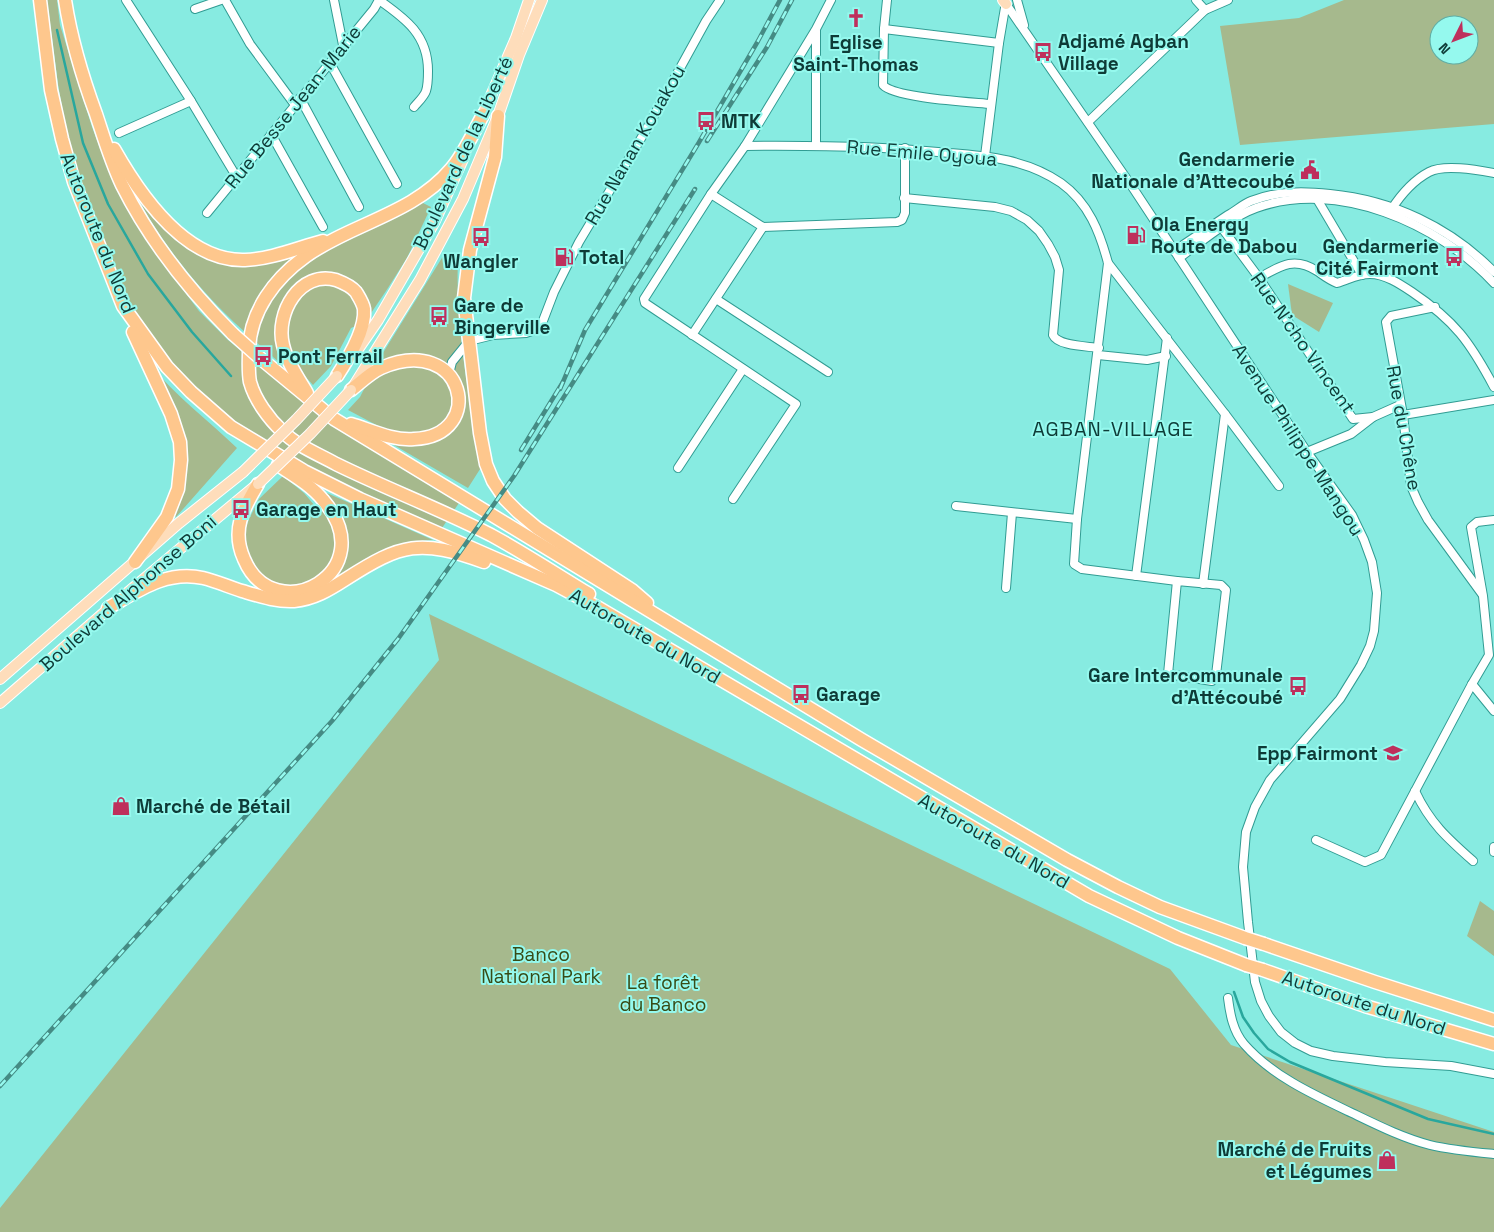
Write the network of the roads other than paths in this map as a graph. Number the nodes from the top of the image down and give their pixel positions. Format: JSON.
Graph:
{"nodes":[{"id":1,"x":40,"y":0,"type":"edge"},
{"id":2,"x":65,"y":0,"type":"edge"},
{"id":3,"x":126,"y":0,"type":"edge"},
{"id":4,"x":221,"y":0,"type":"edge"},
{"id":5,"x":225,"y":0,"type":"edge"},
{"id":6,"x":334,"y":0,"type":"edge"},
{"id":7,"x":379,"y":0,"type":"edge"},
{"id":8,"x":529,"y":0,"type":"edge"},
{"id":9,"x":542,"y":0,"type":"edge"},
{"id":10,"x":720,"y":0,"type":"edge"},
{"id":11,"x":831,"y":0,"type":"edge"},
{"id":12,"x":887,"y":0,"type":"edge"},
{"id":13,"x":1017,"y":0,"type":"edge"},
{"id":14,"x":1196,"y":0,"type":"edge"},
{"id":15,"x":1228,"y":0,"type":"edge"},
{"id":16,"x":1005,"y":1,"type":"edge"},
{"id":17,"x":195,"y":9,"type":"dead end"},
{"id":18,"x":1204,"y":10,"type":"junction"},
{"id":19,"x":816,"y":29,"type":"junction"},
{"id":20,"x":884,"y":29,"type":"junction"},
{"id":21,"x":1025,"y":30,"type":"junction"},
{"id":22,"x":999,"y":43,"type":"junction"},
{"id":23,"x":343,"y":45,"type":"junction"},
{"id":24,"x":330,"y":63,"type":"junction"},
{"id":25,"x":300,"y":98,"type":"junction"},
{"id":26,"x":190,"y":101,"type":"junction"},
{"id":27,"x":991,"y":104,"type":"junction"},
{"id":28,"x":295,"y":105,"type":"junction"},
{"id":29,"x":414,"y":107,"type":"dead end"},
{"id":30,"x":483,"y":115,"type":"junction"},
{"id":31,"x":498,"y":116,"type":"junction"},
{"id":32,"x":1088,"y":122,"type":"junction"},
{"id":33,"x":100,"y":126,"type":"junction"},
{"id":34,"x":119,"y":133,"type":"dead end"},
{"id":35,"x":271,"y":134,"type":"junction"},
{"id":36,"x":745,"y":146,"type":"junction"},
{"id":37,"x":816,"y":146,"type":"junction"},
{"id":38,"x":905,"y":148,"type":"junction"},
{"id":39,"x":985,"y":156,"type":"junction"},
{"id":40,"x":1494,"y":173,"type":"edge"},
{"id":41,"x":236,"y":176,"type":"junction"},
{"id":42,"x":397,"y":184,"type":"dead end"},
{"id":43,"x":711,"y":194,"type":"junction"},
{"id":44,"x":904,"y":198,"type":"junction"},
{"id":45,"x":1317,"y":199,"type":"junction"},
{"id":46,"x":1393,"y":206,"type":"junction"},
{"id":47,"x":359,"y":207,"type":"dead end"},
{"id":48,"x":207,"y":214,"type":"dead end"},
{"id":49,"x":1388,"y":214,"type":"junction"},
{"id":50,"x":323,"y":227,"type":"dead end"},
{"id":51,"x":763,"y":227,"type":"junction"},
{"id":52,"x":1222,"y":228,"type":"junction"},
{"id":53,"x":337,"y":238,"type":"junction"},
{"id":54,"x":1177,"y":254,"type":"junction"},
{"id":55,"x":1108,"y":264,"type":"junction"},
{"id":56,"x":1494,"y":272,"type":"edge"},
{"id":57,"x":1362,"y":275,"type":"junction"},
{"id":58,"x":1259,"y":278,"type":"junction"},
{"id":59,"x":1494,"y":283,"type":"edge"},
{"id":60,"x":716,"y":299,"type":"junction"},
{"id":61,"x":123,"y":306,"type":"junction"},
{"id":62,"x":1435,"y":308,"type":"junction"},
{"id":63,"x":692,"y":335,"type":"junction"},
{"id":64,"x":1167,"y":338,"type":"junction"},
{"id":65,"x":470,"y":341,"type":"junction"},
{"id":66,"x":1098,"y":351,"type":"junction"},
{"id":67,"x":1166,"y":356,"type":"junction"},
{"id":68,"x":743,"y":369,"type":"junction"},
{"id":69,"x":828,"y":372,"type":"dead end"},
{"id":70,"x":449,"y":374,"type":"junction"},
{"id":71,"x":338,"y":376,"type":"junction"},
{"id":72,"x":1494,"y":388,"type":"edge"},
{"id":73,"x":351,"y":390,"type":"junction"},
{"id":74,"x":1494,"y":400,"type":"edge"},
{"id":75,"x":314,"y":404,"type":"junction"},
{"id":76,"x":1400,"y":405,"type":"junction"},
{"id":77,"x":1226,"y":414,"type":"junction"},
{"id":78,"x":1402,"y":415,"type":"junction"},
{"id":79,"x":1373,"y":417,"type":"junction"},
{"id":80,"x":334,"y":420,"type":"junction"},
{"id":81,"x":231,"y":427,"type":"junction"},
{"id":82,"x":1307,"y":452,"type":"junction"},
{"id":83,"x":678,"y":468,"type":"dead end"},
{"id":84,"x":243,"y":472,"type":"joint"},
{"id":85,"x":258,"y":484,"type":"junction"},
{"id":86,"x":1279,"y":486,"type":"dead end"},
{"id":87,"x":733,"y":499,"type":"dead end"},
{"id":88,"x":956,"y":506,"type":"dead end"},
{"id":89,"x":1012,"y":513,"type":"junction"},
{"id":90,"x":1076,"y":519,"type":"junction"},
{"id":91,"x":1494,"y":520,"type":"edge"},
{"id":92,"x":135,"y":562,"type":"junction"},
{"id":93,"x":511,"y":565,"type":"junction"},
{"id":94,"x":1136,"y":576,"type":"junction"},
{"id":95,"x":1177,"y":581,"type":"junction"},
{"id":96,"x":1203,"y":584,"type":"junction"},
{"id":97,"x":1006,"y":588,"type":"dead end"},
{"id":98,"x":1483,"y":596,"type":"junction"},
{"id":99,"x":108,"y":608,"type":"junction"},
{"id":100,"x":667,"y":622,"type":"junction"},
{"id":101,"x":1492,"y":657,"type":"edge"},
{"id":102,"x":696,"y":664,"type":"junction"},
{"id":103,"x":0,"y":679,"type":"edge"},
{"id":104,"x":1472,"y":684,"type":"junction"},
{"id":105,"x":0,"y":704,"type":"edge"},
{"id":106,"x":1494,"y":711,"type":"edge"},
{"id":107,"x":1415,"y":791,"type":"junction"},
{"id":108,"x":1316,"y":840,"type":"dead end"},
{"id":109,"x":1494,"y":847,"type":"edge"},
{"id":110,"x":1494,"y":852,"type":"edge"},
{"id":111,"x":1473,"y":861,"type":"dead end"},
{"id":112,"x":1228,"y":998,"type":"dead end"},
{"id":113,"x":1494,"y":1020,"type":"edge"},
{"id":114,"x":1494,"y":1044,"type":"edge"},
{"id":115,"x":1494,"y":1074,"type":"edge"},
{"id":116,"x":1494,"y":1154,"type":"edge"}],
"edges":[{"from":1,"to":61,"type":"highway","name":"Autoroute du Nord"},
{"from":2,"to":33,"type":"highway","name":"Autoroute du Nord"},
{"from":3,"to":26,"type":"street"},
{"from":4,"to":17,"type":"street"},
{"from":5,"to":28,"type":"street"},
{"from":6,"to":23,"type":"street"},
{"from":7,"to":23,"type":"street","name":"Rue Besse Jean-Marie"},
{"from":7,"to":29,"type":"street"},
{"from":8,"to":30,"type":"main road","name":"Boulevard de la Liberté"},
{"from":9,"to":31,"type":"main road","name":"Boulevard Alphonse Boni"},
{"from":10,"to":65,"type":"street","name":"Rue Nanan Kouakou"},
{"from":11,"to":19,"type":"street"},
{"from":12,"to":20,"type":"street"},
{"from":13,"to":21,"type":"street","name":"Avenue Philippe Mangou"},
{"from":14,"to":18,"type":"street"},
{"from":15,"to":18,"type":"street"},
{"from":16,"to":21,"type":"street","name":"Avenue Philippe Mangou"},
{"from":16,"to":22,"type":"street"},
{"from":18,"to":32,"type":"street"},
{"from":19,"to":36,"type":"street"},
{"from":19,"to":37,"type":"street"},
{"from":20,"to":22,"type":"street"},
{"from":20,"to":27,"type":"street"},
{"from":21,"to":32,"type":"street","name":"Avenue Philippe Mangou"},
{"from":22,"to":27,"type":"street"},
{"from":23,"to":24,"type":"street","name":"Rue Besse Jean-Marie"},
{"from":24,"to":25,"type":"street","name":"Rue Besse Jean-Marie"},
{"from":24,"to":42,"type":"street"},
{"from":25,"to":28,"type":"street","name":"Rue Besse Jean-Marie"},
{"from":25,"to":47,"type":"street"},
{"from":26,"to":34,"type":"street"},
{"from":26,"to":41,"type":"street"},
{"from":27,"to":39,"type":"street"},
{"from":28,"to":35,"type":"street","name":"Rue Besse Jean-Marie"},
{"from":30,"to":53,"type":"highway"},
{"from":30,"to":71,"type":"main road","name":"Boulevard de la Liberté"},
{"from":31,"to":65,"type":"highway"},
{"from":31,"to":73,"type":"main road","name":"Boulevard Alphonse Boni"},
{"from":32,"to":54,"type":"street","name":"Avenue Philippe Mangou"},
{"from":33,"to":53,"type":"highway"},
{"from":33,"to":75,"type":"highway","name":"Autoroute du Nord","bridge":true},
{"from":35,"to":41,"type":"street","name":"Rue Besse Jean-Marie"},
{"from":35,"to":50,"type":"street"},
{"from":36,"to":37,"type":"street","name":"Rue Emile Oyoua"},
{"from":36,"to":43,"type":"street"},
{"from":37,"to":38,"type":"street","name":"Rue Emile Oyoua"},
{"from":38,"to":39,"type":"street","name":"Rue Emile Oyoua"},
{"from":38,"to":44,"type":"street"},
{"from":39,"to":55,"type":"street","name":"Rue Emile Oyoua"},
{"from":40,"to":46,"type":"street"},
{"from":41,"to":48,"type":"street","name":"Rue Besse Jean-Marie"},
{"from":43,"to":51,"type":"street"},
{"from":43,"to":63,"type":"street"},
{"from":44,"to":51,"type":"street"},
{"from":44,"to":66,"type":"street"},
{"from":45,"to":49,"type":"street"},
{"from":45,"to":52,"type":"street"},
{"from":45,"to":57,"type":"street"},
{"from":46,"to":49,"type":"street"},
{"from":46,"to":54,"type":"street"},
{"from":46,"to":56,"type":"street"},
{"from":49,"to":59,"type":"street"},
{"from":51,"to":60,"type":"street"},
{"from":52,"to":54,"type":"street"},
{"from":52,"to":58,"type":"street","name":"Rue N'cho Vincent"},
{"from":53,"to":102,"type":"highway"},
{"from":54,"to":82,"type":"street","name":"Avenue Philippe Mangou"},
{"from":55,"to":64,"type":"street"},
{"from":55,"to":66,"type":"street","name":"Rue Emile Oyoua"},
{"from":57,"to":58,"type":"street"},
{"from":57,"to":62,"type":"street"},
{"from":58,"to":79,"type":"street","name":"Rue N'cho Vincent"},
{"from":60,"to":63,"type":"street"},
{"from":60,"to":69,"type":"street"},
{"from":61,"to":81,"type":"highway","name":"Autoroute du Nord"},
{"from":61,"to":92,"type":"highway"},
{"from":62,"to":72,"type":"street"},
{"from":62,"to":76,"type":"street","name":"Rue du Chêne"},
{"from":63,"to":68,"type":"street"},
{"from":64,"to":67,"type":"street"},
{"from":64,"to":77,"type":"street"},
{"from":65,"to":70,"type":"street"},
{"from":65,"to":100,"type":"highway"},
{"from":66,"to":67,"type":"street"},
{"from":66,"to":90,"type":"street","name":"Rue Emile Oyoua"},
{"from":67,"to":94,"type":"street"},
{"from":68,"to":83,"type":"street"},
{"from":68,"to":87,"type":"street"},
{"from":70,"to":73,"type":"highway"},
{"from":70,"to":80,"type":"highway"},
{"from":71,"to":75,"type":"highway"},
{"from":71,"to":84,"type":"main road","name":"Boulevard de la Liberté","bridge":true},
{"from":73,"to":85,"type":"main road","name":"Boulevard Alphonse Boni","bridge":true},
{"from":74,"to":78,"type":"street"},
{"from":75,"to":80,"type":"highway","name":"Autoroute du Nord"},
{"from":76,"to":78,"type":"street","name":"Rue du Chêne"},
{"from":76,"to":79,"type":"street"},
{"from":77,"to":86,"type":"street"},
{"from":77,"to":96,"type":"street"},
{"from":78,"to":98,"type":"street","name":"Rue du Chêne"},
{"from":79,"to":82,"type":"street"},
{"from":80,"to":100,"type":"highway","name":"Autoroute du Nord"},
{"from":81,"to":85,"type":"highway"},
{"from":81,"to":93,"type":"highway","name":"Autoroute du Nord"},
{"from":82,"to":115,"type":"street","name":"Avenue Philippe Mangou"},
{"from":84,"to":92,"type":"main road","name":"Boulevard Alphonse Boni"},
{"from":85,"to":99,"type":"main road","name":"Boulevard Alphonse Boni"},
{"from":88,"to":89,"type":"street"},
{"from":89,"to":90,"type":"street"},
{"from":89,"to":97,"type":"street"},
{"from":90,"to":94,"type":"street","name":"Rue Emile Oyoua"},
{"from":91,"to":98,"type":"street"},
{"from":92,"to":103,"type":"main road","name":"Boulevard Alphonse Boni"},
{"from":93,"to":99,"type":"highway"},
{"from":93,"to":102,"type":"highway","name":"Autoroute du Nord"},
{"from":94,"to":95,"type":"street","name":"Rue Emile Oyoua"},
{"from":95,"to":96,"type":"street","name":"Rue Emile Oyoua"},
{"from":95,"to":96,"type":"street","name":"Rue Emile Oyoua"},
{"from":98,"to":101,"type":"street"},
{"from":99,"to":105,"type":"main road","name":"Boulevard Alphonse Boni"},
{"from":100,"to":113,"type":"highway","name":"Autoroute du Nord","bridge":true},
{"from":101,"to":104,"type":"street"},
{"from":102,"to":114,"type":"highway","name":"Autoroute du Nord","bridge":true},
{"from":104,"to":106,"type":"street"},
{"from":104,"to":107,"type":"street"},
{"from":107,"to":108,"type":"street"},
{"from":107,"to":111,"type":"street"},
{"from":109,"to":110,"type":"street"},
{"from":112,"to":116,"type":"street"}]}
